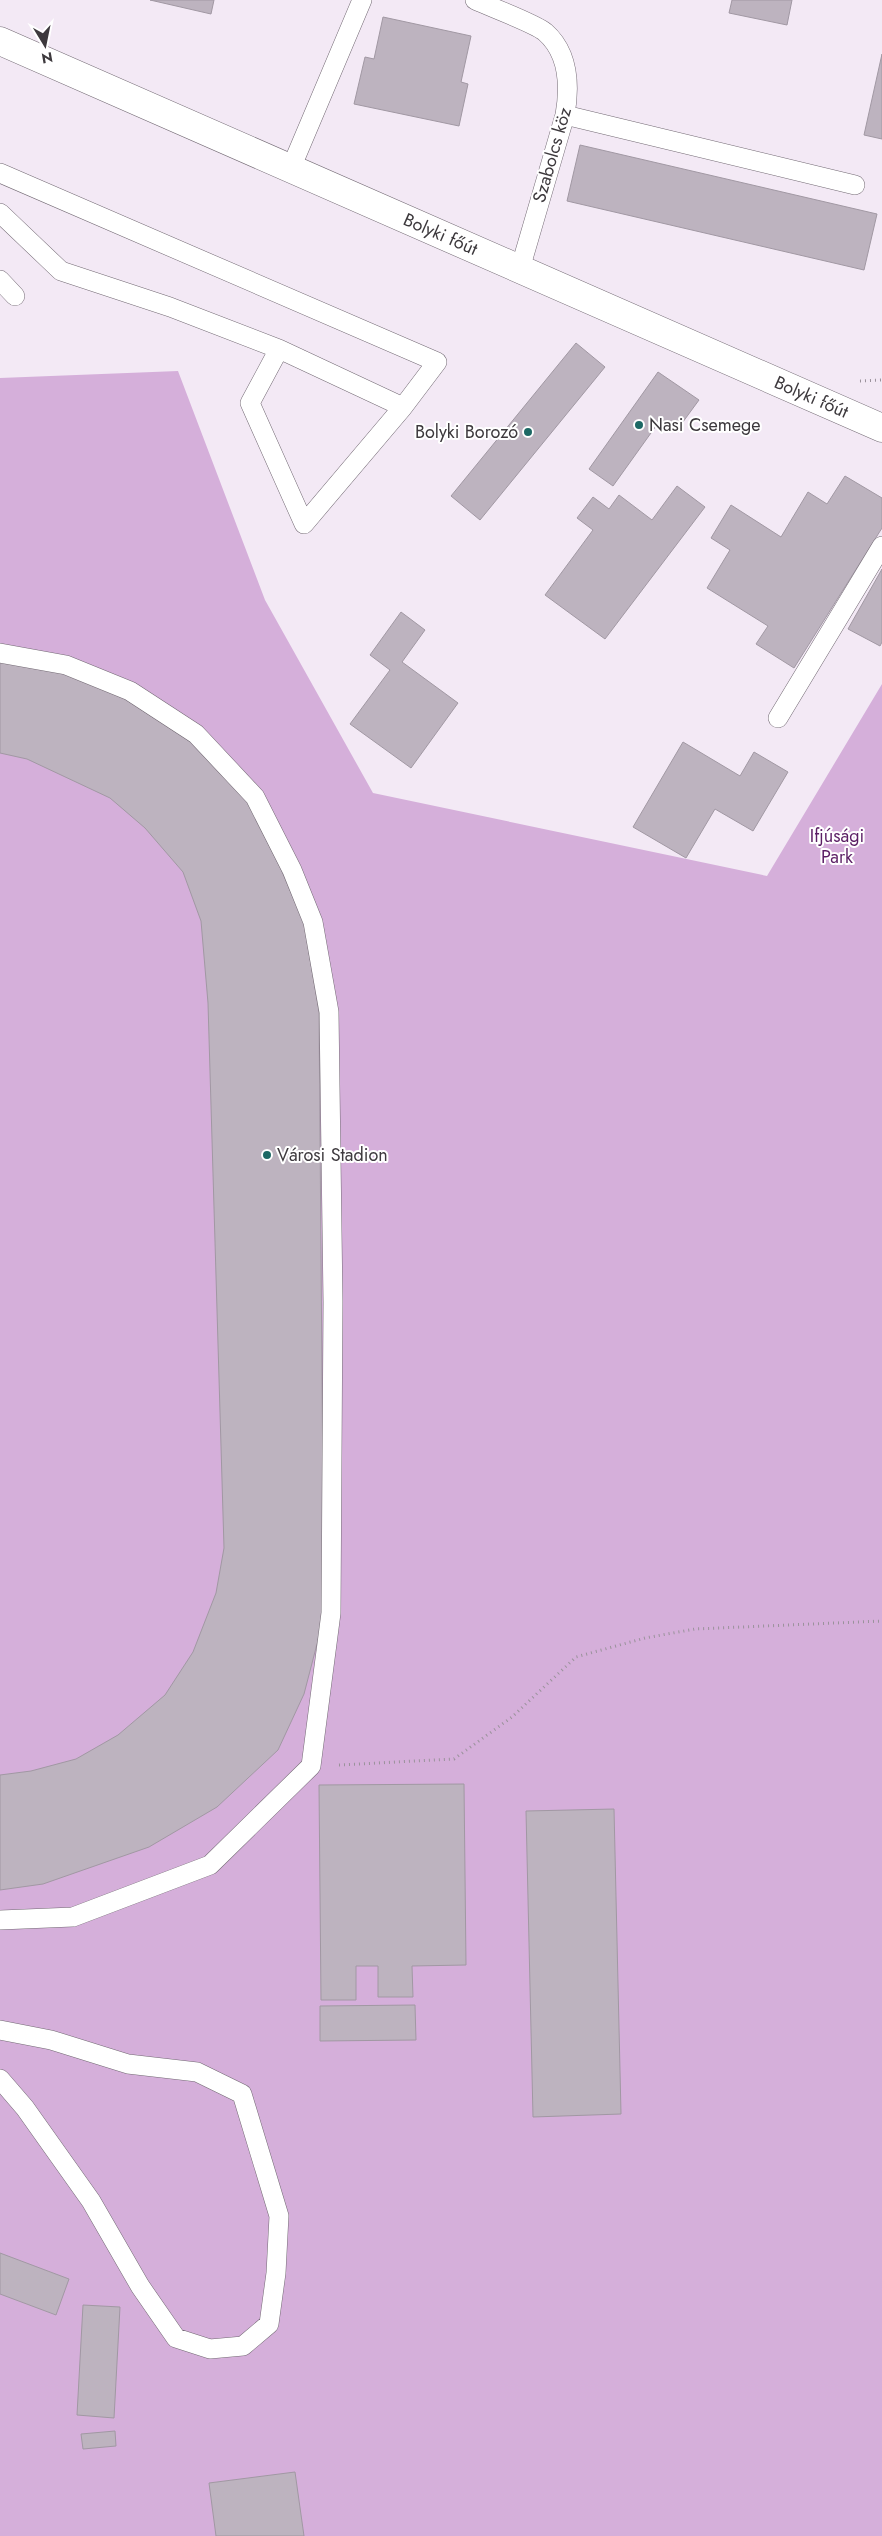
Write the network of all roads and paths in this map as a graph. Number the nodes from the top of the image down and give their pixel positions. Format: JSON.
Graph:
{"nodes":[{"id":1,"x":362,"y":0,"type":"edge"},
{"id":2,"x":475,"y":0,"type":"edge"},
{"id":3,"x":0,"y":41,"type":"edge"},
{"id":4,"x":565,"y":114,"type":"junction"},
{"id":5,"x":291,"y":168,"type":"junction"},
{"id":6,"x":0,"y":173,"type":"edge"},
{"id":7,"x":855,"y":185,"type":"dead end"},
{"id":8,"x":0,"y":213,"type":"edge"},
{"id":9,"x":520,"y":269,"type":"junction"},
{"id":10,"x":0,"y":280,"type":"edge"},
{"id":11,"x":15,"y":296,"type":"dead end"},
{"id":12,"x":279,"y":349,"type":"junction"},
{"id":13,"x":402,"y":407,"type":"junction"},
{"id":14,"x":882,"y":428,"type":"edge"},
{"id":15,"x":882,"y":546,"type":"edge"},
{"id":16,"x":0,"y":653,"type":"edge"},
{"id":17,"x":778,"y":718,"type":"dead end"},
{"id":18,"x":882,"y":1621,"type":"edge"},
{"id":19,"x":311,"y":1766,"type":"junction"},
{"id":20,"x":0,"y":1920,"type":"edge"},
{"id":21,"x":0,"y":2030,"type":"edge"},
{"id":22,"x":0,"y":2080,"type":"edge"}],
"edges":[{"from":1,"to":5,"type":"lane"},
{"from":2,"to":4,"type":"lane","name":"Szabolcs köz"},
{"from":3,"to":5,"type":"main road","name":"Bolyki főút"},
{"from":4,"to":7,"type":"lane"},
{"from":4,"to":9,"type":"lane","name":"Szabolcs köz"},
{"from":5,"to":9,"type":"main road","name":"Bolyki főút"},
{"from":6,"to":13,"type":"lane"},
{"from":8,"to":12,"type":"lane"},
{"from":9,"to":14,"type":"main road","name":"Bolyki főút"},
{"from":10,"to":11,"type":"lane"},
{"from":12,"to":13,"type":"lane"},
{"from":12,"to":13,"type":"lane"},
{"from":15,"to":17,"type":"lane"},
{"from":16,"to":19,"type":"lane"},
{"from":18,"to":19,"type":"path"},
{"from":19,"to":20,"type":"lane"},
{"from":21,"to":22,"type":"lane"}]}
